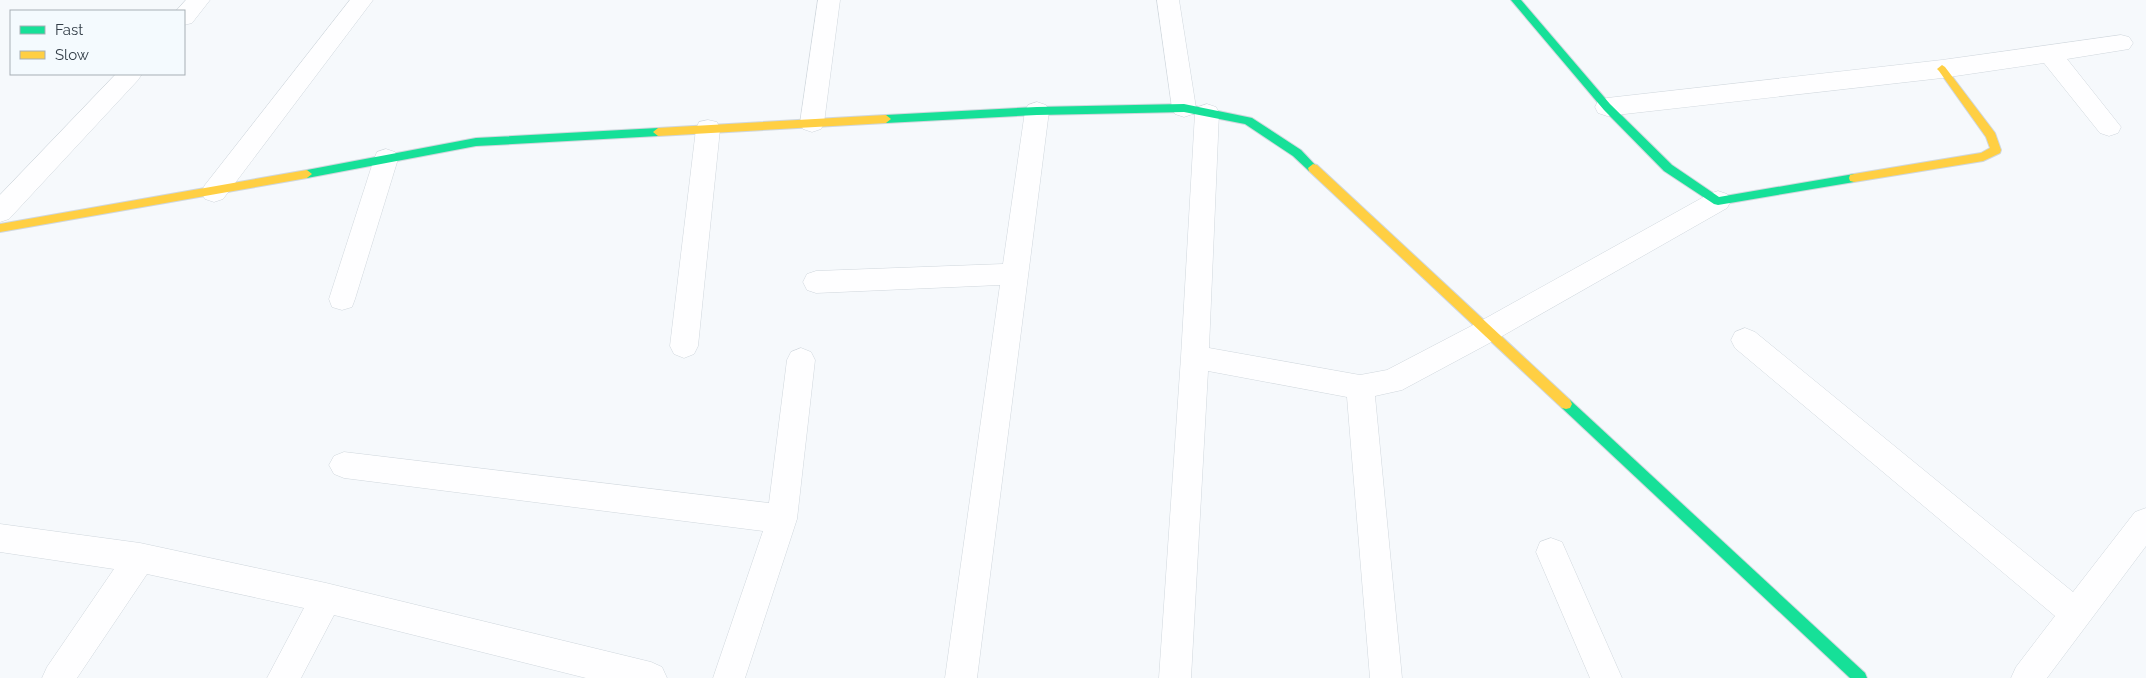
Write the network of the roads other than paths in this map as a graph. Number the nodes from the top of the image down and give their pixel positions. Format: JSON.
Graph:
{"nodes":[{"id":1,"x":199,"y":0,"type":"edge"},
{"id":2,"x":362,"y":0,"type":"edge"},
{"id":3,"x":830,"y":0,"type":"edge"},
{"id":4,"x":1168,"y":0,"type":"edge"},
{"id":5,"x":1516,"y":0,"type":"edge"},
{"id":6,"x":185,"y":16,"type":"edge"},
{"id":7,"x":2120,"y":43,"type":"dead end"},
{"id":8,"x":2049,"y":53,"type":"junction"},
{"id":9,"x":1942,"y":69,"type":"junction"},
{"id":10,"x":129,"y":75,"type":"edge"},
{"id":11,"x":1607,"y":107,"type":"junction"},
{"id":12,"x":1196,"y":110,"type":"junction"},
{"id":13,"x":1037,"y":111,"type":"junction"},
{"id":14,"x":812,"y":123,"type":"junction"},
{"id":15,"x":2109,"y":127,"type":"dead end"},
{"id":16,"x":708,"y":129,"type":"junction"},
{"id":17,"x":386,"y":159,"type":"junction"},
{"id":18,"x":214,"y":192,"type":"junction"},
{"id":19,"x":1718,"y":201,"type":"junction"},
{"id":20,"x":0,"y":212,"type":"edge"},
{"id":21,"x":0,"y":228,"type":"edge"},
{"id":22,"x":1015,"y":274,"type":"junction"},
{"id":23,"x":816,"y":282,"type":"dead end"},
{"id":24,"x":342,"y":299,"type":"dead end"},
{"id":25,"x":1487,"y":331,"type":"junction"},
{"id":26,"x":1745,"y":340,"type":"dead end"},
{"id":27,"x":684,"y":346,"type":"dead end"},
{"id":28,"x":1195,"y":357,"type":"junction"},
{"id":29,"x":801,"y":360,"type":"dead end"},
{"id":30,"x":1360,"y":388,"type":"junction"},
{"id":31,"x":344,"y":465,"type":"dead end"},
{"id":32,"x":782,"y":518,"type":"junction"},
{"id":33,"x":2146,"y":522,"type":"edge"},
{"id":34,"x":0,"y":538,"type":"edge"},
{"id":35,"x":1551,"y":552,"type":"dead end"},
{"id":36,"x":140,"y":558,"type":"junction"},
{"id":37,"x":326,"y":598,"type":"junction"},
{"id":38,"x":2076,"y":614,"type":"junction"},
{"id":39,"x":58,"y":678,"type":"edge"},
{"id":40,"x":283,"y":678,"type":"edge"},
{"id":41,"x":651,"y":678,"type":"edge"},
{"id":42,"x":729,"y":678,"type":"edge"},
{"id":43,"x":960,"y":678,"type":"edge"},
{"id":44,"x":1175,"y":678,"type":"edge"},
{"id":45,"x":1386,"y":678,"type":"edge"},
{"id":46,"x":1606,"y":678,"type":"edge"},
{"id":47,"x":1860,"y":678,"type":"edge"},
{"id":48,"x":2027,"y":678,"type":"edge"}],
"edges":[{"from":1,"to":6,"type":"street"},
{"from":2,"to":18,"type":"street"},
{"from":3,"to":14,"type":"street"},
{"from":4,"to":12,"type":"street"},
{"from":5,"to":11,"type":"street"},
{"from":7,"to":8,"type":"street"},
{"from":8,"to":9,"type":"street"},
{"from":8,"to":15,"type":"street"},
{"from":9,"to":11,"type":"street"},
{"from":9,"to":19,"type":"street"},
{"from":10,"to":20,"type":"street"},
{"from":11,"to":19,"type":"street"},
{"from":12,"to":13,"type":"street"},
{"from":12,"to":25,"type":"street"},
{"from":12,"to":28,"type":"street"},
{"from":13,"to":14,"type":"street"},
{"from":13,"to":22,"type":"street"},
{"from":14,"to":16,"type":"street"},
{"from":16,"to":17,"type":"street"},
{"from":16,"to":27,"type":"street"},
{"from":17,"to":18,"type":"street"},
{"from":17,"to":24,"type":"street"},
{"from":18,"to":21,"type":"street"},
{"from":19,"to":25,"type":"street"},
{"from":22,"to":23,"type":"street"},
{"from":22,"to":43,"type":"street"},
{"from":25,"to":30,"type":"street"},
{"from":25,"to":47,"type":"street"},
{"from":26,"to":38,"type":"street"},
{"from":28,"to":30,"type":"street"},
{"from":28,"to":44,"type":"street"},
{"from":29,"to":32,"type":"street"},
{"from":30,"to":45,"type":"street"},
{"from":31,"to":32,"type":"street"},
{"from":32,"to":42,"type":"street"},
{"from":33,"to":38,"type":"street"},
{"from":34,"to":36,"type":"street"},
{"from":35,"to":46,"type":"street"},
{"from":36,"to":37,"type":"street"},
{"from":36,"to":39,"type":"street"},
{"from":37,"to":40,"type":"street"},
{"from":37,"to":41,"type":"street"},
{"from":38,"to":48,"type":"street"}]}
